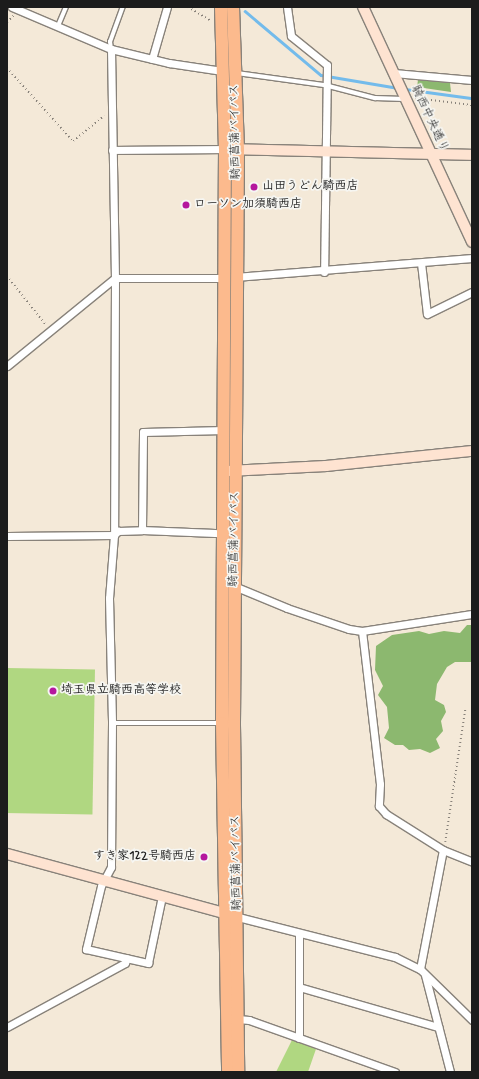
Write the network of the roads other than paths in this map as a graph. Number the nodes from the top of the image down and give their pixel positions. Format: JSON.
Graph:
{"nodes":[{"id":1,"x":12,"y":7,"type":"edge"},
{"id":2,"x":66,"y":7,"type":"edge"},
{"id":3,"x":123,"y":7,"type":"edge"},
{"id":4,"x":167,"y":7,"type":"edge"},
{"id":5,"x":221,"y":7,"type":"edge"},
{"id":6,"x":233,"y":7,"type":"edge"},
{"id":7,"x":287,"y":7,"type":"edge"},
{"id":8,"x":363,"y":7,"type":"edge"},
{"id":9,"x":58,"y":28,"type":"junction"},
{"id":10,"x":111,"y":49,"type":"junction"},
{"id":11,"x":152,"y":59,"type":"junction"},
{"id":12,"x":222,"y":72,"type":"junction"},
{"id":13,"x":235,"y":73,"type":"junction"},
{"id":14,"x":396,"y":78,"type":"junction"},
{"id":15,"x":472,"y":80,"type":"edge"},
{"id":16,"x":325,"y":84,"type":"junction"},
{"id":17,"x":404,"y":96,"type":"junction"},
{"id":18,"x":225,"y":149,"type":"junction"},
{"id":19,"x":238,"y":149,"type":"junction"},
{"id":20,"x":112,"y":150,"type":"junction"},
{"id":21,"x":324,"y":153,"type":"junction"},
{"id":22,"x":431,"y":154,"type":"junction"},
{"id":23,"x":472,"y":155,"type":"edge"},
{"id":24,"x":472,"y":242,"type":"edge"},
{"id":25,"x":472,"y":258,"type":"edge"},
{"id":26,"x":421,"y":263,"type":"junction"},
{"id":27,"x":324,"y":272,"type":"junction"},
{"id":28,"x":229,"y":277,"type":"junction"},
{"id":29,"x":115,"y":278,"type":"junction"},
{"id":30,"x":472,"y":292,"type":"edge"},
{"id":31,"x":7,"y":366,"type":"edge"},
{"id":32,"x":224,"y":430,"type":"junction"},
{"id":33,"x":472,"y":451,"type":"edge"},
{"id":34,"x":230,"y":471,"type":"junction"},
{"id":35,"x":142,"y":530,"type":"junction"},
{"id":36,"x":219,"y":533,"type":"junction"},
{"id":37,"x":114,"y":535,"type":"junction"},
{"id":38,"x":7,"y":536,"type":"edge"},
{"id":39,"x":234,"y":586,"type":"junction"},
{"id":40,"x":472,"y":614,"type":"edge"},
{"id":41,"x":362,"y":630,"type":"junction"},
{"id":42,"x":112,"y":723,"type":"junction"},
{"id":43,"x":222,"y":723,"type":"junction"},
{"id":44,"x":443,"y":850,"type":"junction"},
{"id":45,"x":7,"y":854,"type":"edge"},
{"id":46,"x":472,"y":862,"type":"edge"},
{"id":47,"x":105,"y":880,"type":"junction"},
{"id":48,"x":162,"y":896,"type":"junction"},
{"id":49,"x":224,"y":913,"type":"junction"},
{"id":50,"x":238,"y":918,"type":"junction"},
{"id":51,"x":299,"y":933,"type":"junction"},
{"id":52,"x":127,"y":958,"type":"junction"},
{"id":53,"x":420,"y":969,"type":"junction"},
{"id":54,"x":425,"y":975,"type":"junction"},
{"id":55,"x":299,"y":987,"type":"junction"},
{"id":56,"x":238,"y":1019,"type":"junction"},
{"id":57,"x":472,"y":1020,"type":"edge"},
{"id":58,"x":7,"y":1027,"type":"edge"},
{"id":59,"x":438,"y":1027,"type":"junction"},
{"id":60,"x":300,"y":1038,"type":"junction"},
{"id":61,"x":383,"y":1070,"type":"edge"},
{"id":62,"x":228,"y":1072,"type":"edge"},
{"id":63,"x":238,"y":1072,"type":"edge"},
{"id":64,"x":395,"y":1072,"type":"edge"},
{"id":65,"x":450,"y":1072,"type":"edge"}],
"edges":[{"from":1,"to":9,"type":"street"},
{"from":2,"to":9,"type":"lane"},
{"from":3,"to":10,"type":"lane"},
{"from":4,"to":11,"type":"street"},
{"from":5,"to":12,"type":"highway","name":"騎西菖蒲バイパス"},
{"from":6,"to":13,"type":"highway","name":"騎西菖蒲バイパス"},
{"from":7,"to":16,"type":"street"},
{"from":8,"to":14,"type":"street","name":"騎西中央通り"},
{"from":9,"to":10,"type":"street"},
{"from":10,"to":11,"type":"street"},
{"from":10,"to":20,"type":"street"},
{"from":11,"to":12,"type":"street"},
{"from":12,"to":18,"type":"highway","name":"騎西菖蒲バイパス"},
{"from":13,"to":16,"type":"lane"},
{"from":13,"to":19,"type":"highway","name":"騎西菖蒲バイパス"},
{"from":14,"to":15,"type":"street"},
{"from":14,"to":17,"type":"street","name":"騎西中央通り"},
{"from":16,"to":17,"type":"lane"},
{"from":16,"to":21,"type":"street"},
{"from":17,"to":22,"type":"street","name":"騎西中央通り"},
{"from":18,"to":19,"type":"street"},
{"from":18,"to":20,"type":"street"},
{"from":18,"to":28,"type":"highway","name":"騎西菖蒲バイパス"},
{"from":19,"to":21,"type":"street"},
{"from":19,"to":28,"type":"highway","name":"騎西菖蒲バイパス"},
{"from":20,"to":29,"type":"street"},
{"from":21,"to":22,"type":"street"},
{"from":21,"to":27,"type":"street"},
{"from":22,"to":23,"type":"street"},
{"from":22,"to":24,"type":"street","name":"騎西中央通り"},
{"from":25,"to":26,"type":"street"},
{"from":26,"to":27,"type":"street"},
{"from":26,"to":30,"type":"street"},
{"from":27,"to":28,"type":"street"},
{"from":28,"to":29,"type":"street"},
{"from":28,"to":32,"type":"highway","name":"騎西菖蒲バイパス"},
{"from":28,"to":34,"type":"highway","name":"騎西菖蒲バイパス"},
{"from":29,"to":31,"type":"street"},
{"from":29,"to":37,"type":"street"},
{"from":32,"to":34,"type":"highway","name":"騎西菖蒲バイパス"},
{"from":32,"to":35,"type":"street"},
{"from":33,"to":34,"type":"street"},
{"from":34,"to":36,"type":"highway","name":"騎西菖蒲バイパス"},
{"from":34,"to":39,"type":"highway","name":"騎西菖蒲バイパス"},
{"from":35,"to":36,"type":"street"},
{"from":35,"to":37,"type":"street"},
{"from":36,"to":43,"type":"highway","name":"騎西菖蒲バイパス"},
{"from":37,"to":38,"type":"street"},
{"from":37,"to":42,"type":"street"},
{"from":39,"to":41,"type":"street"},
{"from":39,"to":50,"type":"highway","name":"騎西菖蒲バイパス"},
{"from":40,"to":41,"type":"street"},
{"from":41,"to":44,"type":"street"},
{"from":42,"to":43,"type":"lane"},
{"from":42,"to":47,"type":"street"},
{"from":43,"to":49,"type":"highway","name":"騎西菖蒲バイパス"},
{"from":44,"to":46,"type":"street"},
{"from":44,"to":53,"type":"street"},
{"from":45,"to":47,"type":"street"},
{"from":47,"to":48,"type":"street"},
{"from":47,"to":52,"type":"street"},
{"from":48,"to":49,"type":"street"},
{"from":48,"to":52,"type":"street"},
{"from":49,"to":50,"type":"street"},
{"from":49,"to":62,"type":"highway","name":"騎西菖蒲バイパス"},
{"from":50,"to":51,"type":"street"},
{"from":50,"to":56,"type":"highway","name":"騎西菖蒲バイパス"},
{"from":51,"to":53,"type":"street"},
{"from":51,"to":55,"type":"street"},
{"from":52,"to":58,"type":"street"},
{"from":53,"to":54,"type":"street"},
{"from":54,"to":57,"type":"street"},
{"from":54,"to":59,"type":"street"},
{"from":55,"to":59,"type":"street"},
{"from":55,"to":60,"type":"street"},
{"from":56,"to":60,"type":"street"},
{"from":56,"to":63,"type":"highway","name":"騎西菖蒲バイパス"},
{"from":59,"to":65,"type":"street"},
{"from":60,"to":61,"type":"street"},
{"from":61,"to":64,"type":"street"}]}
